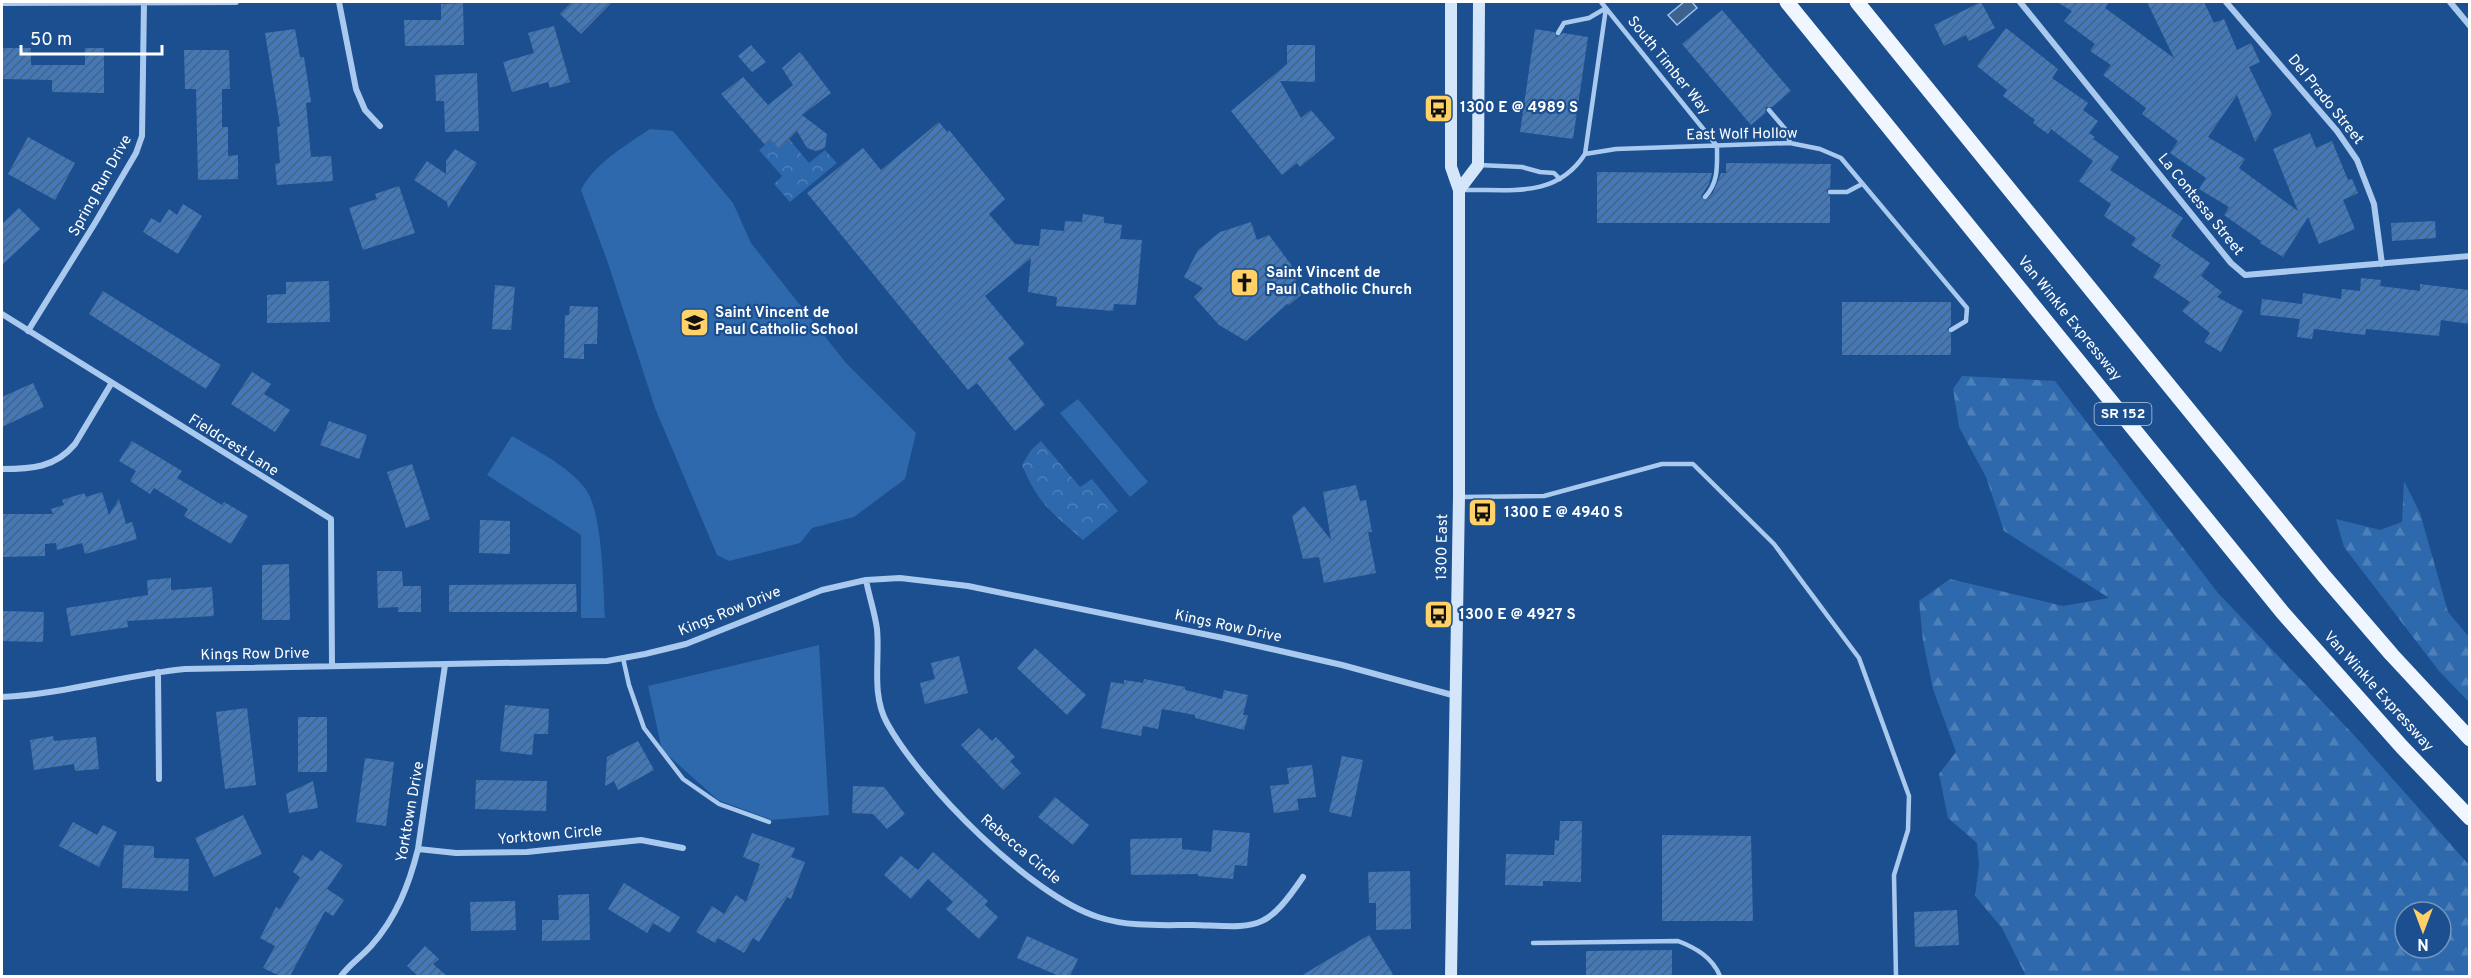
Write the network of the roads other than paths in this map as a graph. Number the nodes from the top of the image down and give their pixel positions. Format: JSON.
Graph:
{"nodes":[{"id":1,"x":144,"y":2,"type":"edge"},
{"id":2,"x":236,"y":2,"type":"edge"},
{"id":3,"x":339,"y":2,"type":"edge"},
{"id":4,"x":1451,"y":2,"type":"edge"},
{"id":5,"x":1479,"y":2,"type":"edge"},
{"id":6,"x":1601,"y":2,"type":"edge"},
{"id":7,"x":1787,"y":2,"type":"edge"},
{"id":8,"x":1857,"y":2,"type":"edge"},
{"id":9,"x":2020,"y":2,"type":"edge"},
{"id":10,"x":2226,"y":2,"type":"edge"},
{"id":11,"x":2450,"y":2,"type":"edge"},
{"id":12,"x":2,"y":3,"type":"edge"},
{"id":13,"x":1606,"y":8,"type":"junction"},
{"id":14,"x":2469,"y":26,"type":"edge"},
{"id":15,"x":1558,"y":33,"type":"dead end"},
{"id":16,"x":1769,"y":110,"type":"dead end"},
{"id":17,"x":380,"y":126,"type":"dead end"},
{"id":18,"x":1790,"y":143,"type":"junction"},
{"id":19,"x":1717,"y":146,"type":"junction"},
{"id":20,"x":1585,"y":154,"type":"junction"},
{"id":21,"x":1478,"y":165,"type":"junction"},
{"id":22,"x":1560,"y":179,"type":"junction"},
{"id":23,"x":1862,"y":184,"type":"junction"},
{"id":24,"x":1459,"y":190,"type":"junction"},
{"id":25,"x":1830,"y":192,"type":"dead end"},
{"id":26,"x":1705,"y":196,"type":"dead end"},
{"id":27,"x":2469,"y":256,"type":"edge"},
{"id":28,"x":2382,"y":264,"type":"junction"},
{"id":29,"x":2,"y":314,"type":"edge"},
{"id":30,"x":1951,"y":330,"type":"dead end"},
{"id":31,"x":28,"y":331,"type":"junction"},
{"id":32,"x":111,"y":384,"type":"junction"},
{"id":33,"x":2,"y":469,"type":"edge"},
{"id":34,"x":1459,"y":497,"type":"junction"},
{"id":35,"x":866,"y":580,"type":"junction"},
{"id":36,"x":623,"y":658,"type":"junction"},
{"id":37,"x":332,"y":665,"type":"junction"},
{"id":38,"x":445,"y":665,"type":"junction"},
{"id":39,"x":158,"y":672,"type":"junction"},
{"id":40,"x":1456,"y":696,"type":"junction"},
{"id":41,"x":2,"y":697,"type":"edge"},
{"id":42,"x":2469,"y":739,"type":"edge"},
{"id":43,"x":159,"y":779,"type":"dead end"},
{"id":44,"x":2469,"y":818,"type":"edge"},
{"id":45,"x":769,"y":822,"type":"dead end"},
{"id":46,"x":683,"y":848,"type":"dead end"},
{"id":47,"x":418,"y":849,"type":"junction"},
{"id":48,"x":1304,"y":877,"type":"dead end"},
{"id":49,"x":1533,"y":943,"type":"dead end"},
{"id":50,"x":341,"y":976,"type":"edge"},
{"id":51,"x":1452,"y":976,"type":"edge"},
{"id":52,"x":1720,"y":976,"type":"edge"},
{"id":53,"x":1896,"y":976,"type":"edge"}],
"edges":[{"from":1,"to":2,"type":"street"},
{"from":1,"to":12,"type":"street"},
{"from":1,"to":31,"type":"street","name":"Spring Run Drive"},
{"from":3,"to":17,"type":"street"},
{"from":4,"to":24,"type":"main road","name":"1300 East"},
{"from":5,"to":21,"type":"main road"},
{"from":6,"to":13,"type":"lane","name":"South Timber Way"},
{"from":7,"to":44,"type":"main road","name":"Van Winkle Expressway","number":"SR 152"},
{"from":8,"to":42,"type":"main road"},
{"from":9,"to":28,"type":"street","name":"La Contessa Street"},
{"from":10,"to":28,"type":"street","name":"Del Prado Street"},
{"from":11,"to":14,"type":"street"},
{"from":13,"to":15,"type":"lane"},
{"from":13,"to":19,"type":"lane","name":"South Timber Way"},
{"from":13,"to":20,"type":"lane"},
{"from":16,"to":18,"type":"lane"},
{"from":18,"to":19,"type":"lane","name":"East Wolf Hollow"},
{"from":18,"to":23,"type":"lane","name":"East Wolf Hollow"},
{"from":19,"to":20,"type":"lane","name":"East Wolf Hollow"},
{"from":19,"to":26,"type":"lane"},
{"from":20,"to":22,"type":"lane"},
{"from":21,"to":22,"type":"lane"},
{"from":21,"to":24,"type":"main road"},
{"from":22,"to":24,"type":"lane"},
{"from":23,"to":25,"type":"lane"},
{"from":23,"to":30,"type":"lane","name":"East Wolf Hollow"},
{"from":24,"to":34,"type":"main road","name":"1300 East"},
{"from":27,"to":28,"type":"street","name":"La Contessa Street"},
{"from":29,"to":31,"type":"street","name":"Fieldcrest Lane"},
{"from":31,"to":32,"type":"street","name":"Fieldcrest Lane"},
{"from":32,"to":33,"type":"street"},
{"from":32,"to":37,"type":"street","name":"Fieldcrest Lane"},
{"from":34,"to":40,"type":"main road","name":"1300 East"},
{"from":34,"to":53,"type":"lane"},
{"from":35,"to":36,"type":"street","name":"Kings Row Drive"},
{"from":35,"to":40,"type":"street","name":"Kings Row Drive"},
{"from":35,"to":48,"type":"street","name":"Rebecca Circle"},
{"from":36,"to":38,"type":"street","name":"Kings Row Drive"},
{"from":36,"to":45,"type":"lane"},
{"from":37,"to":38,"type":"street","name":"Kings Row Drive"},
{"from":37,"to":39,"type":"street","name":"Kings Row Drive"},
{"from":38,"to":47,"type":"street","name":"Yorktown Drive"},
{"from":39,"to":41,"type":"street","name":"Kings Row Drive"},
{"from":39,"to":43,"type":"street"},
{"from":40,"to":51,"type":"main road","name":"1300 East"},
{"from":46,"to":47,"type":"street","name":"Yorktown Circle"},
{"from":47,"to":50,"type":"street","name":"Yorktown Drive"},
{"from":49,"to":52,"type":"lane"}]}
